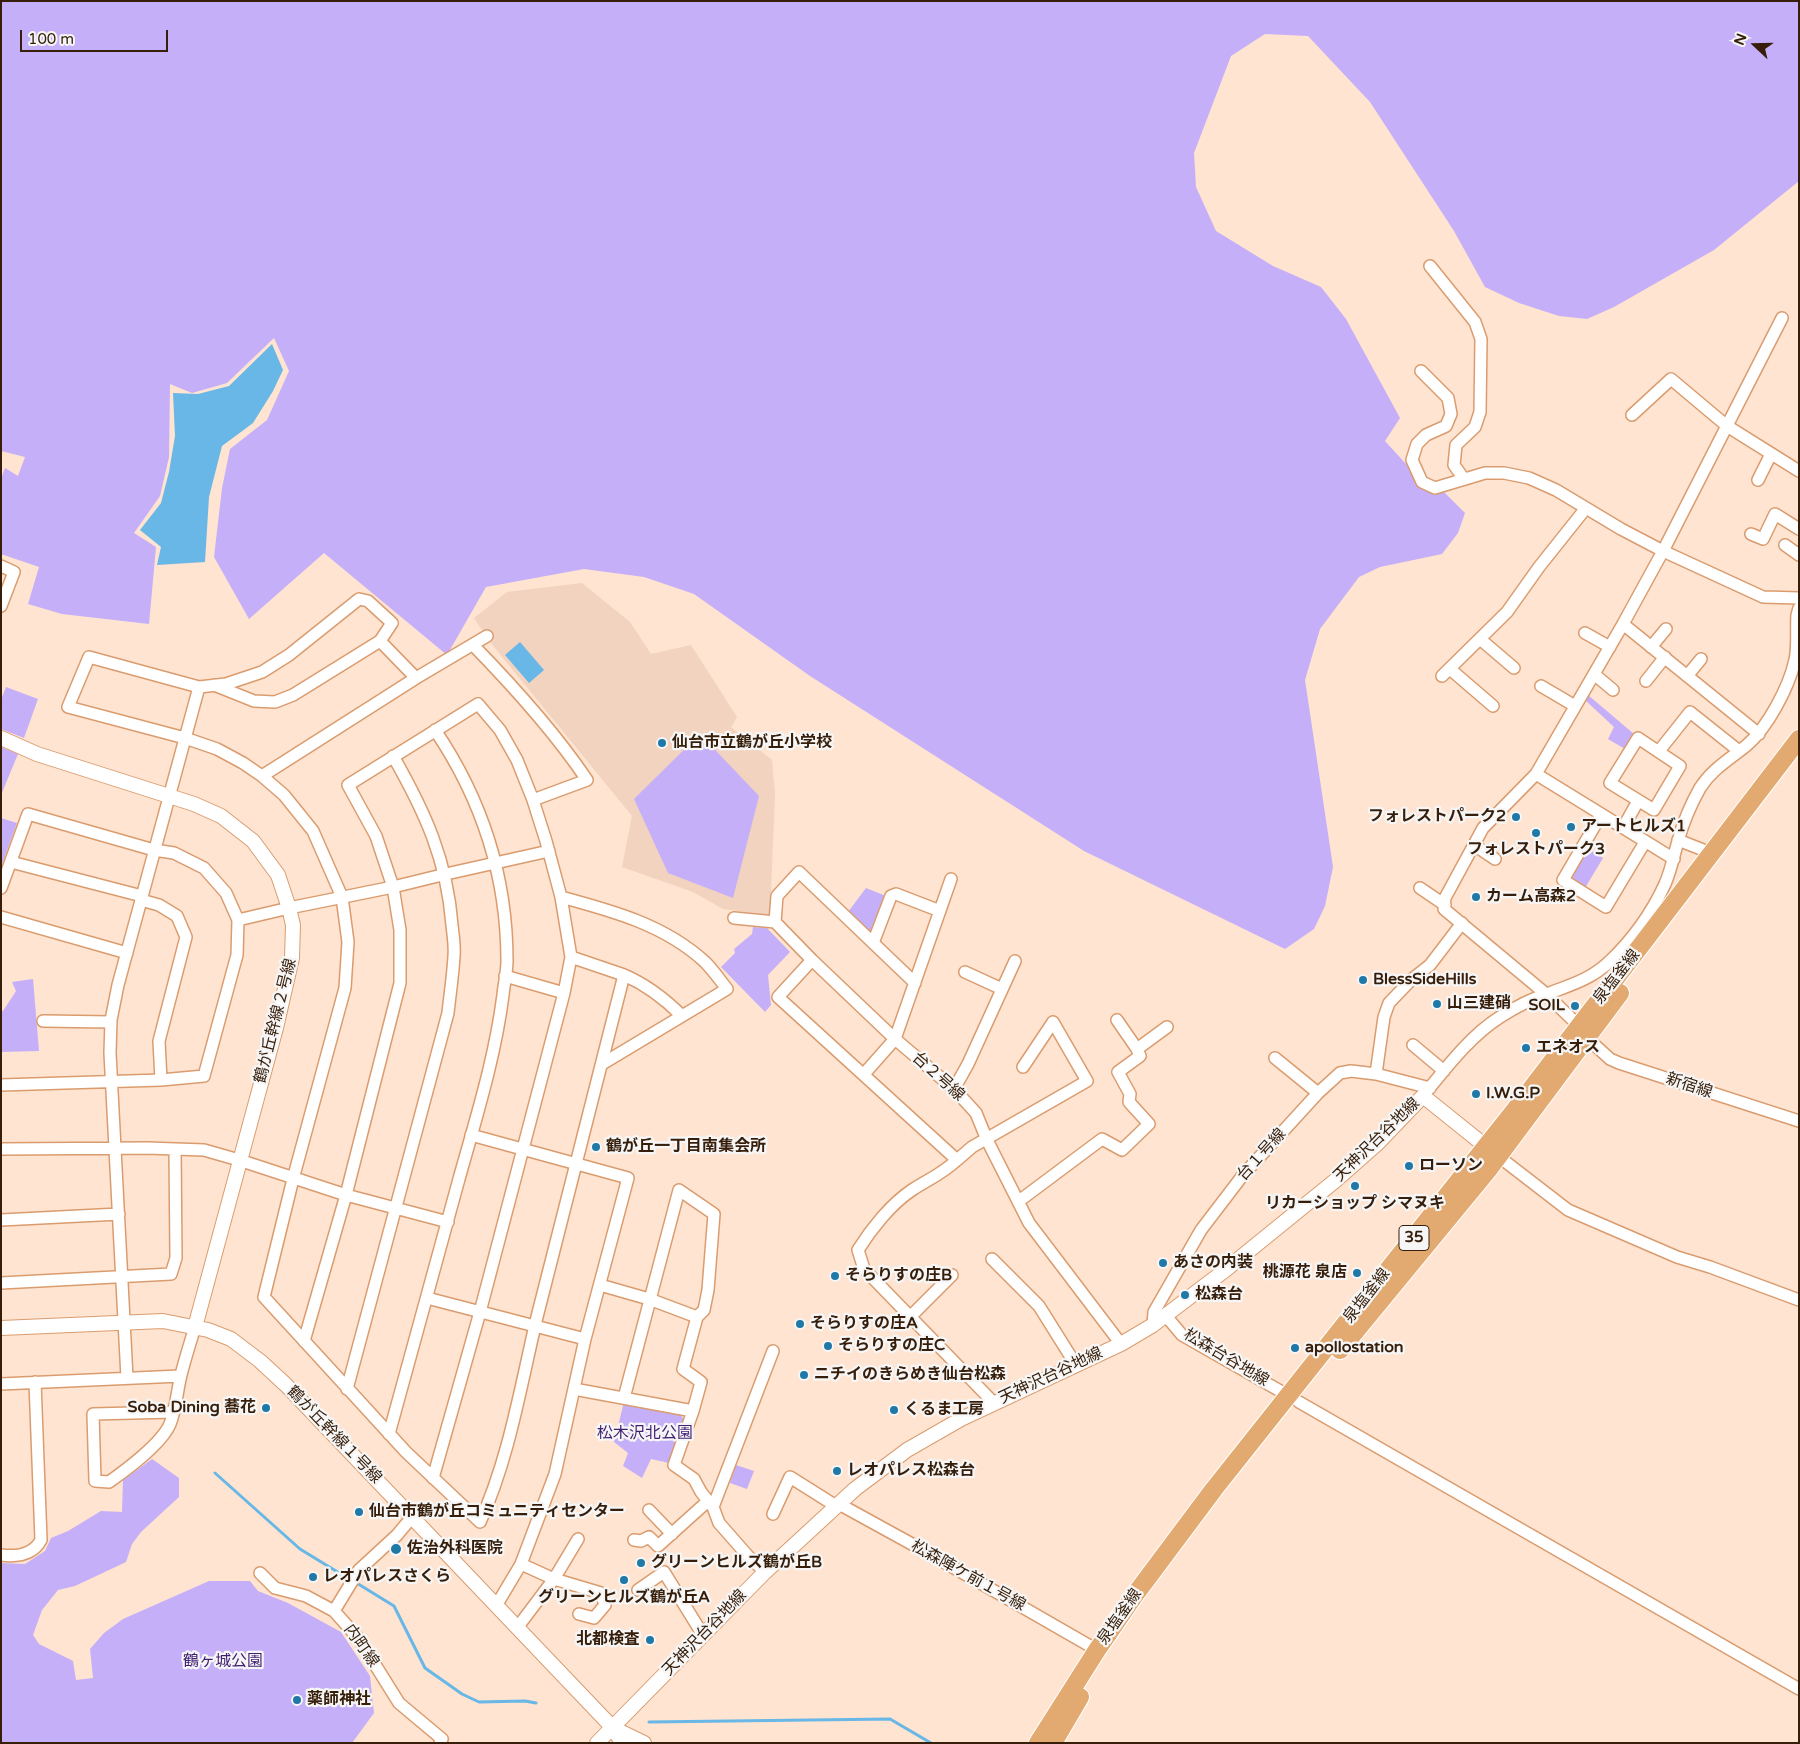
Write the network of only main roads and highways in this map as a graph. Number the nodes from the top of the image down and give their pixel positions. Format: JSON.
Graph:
{"nodes":[{"id":1,"x":1799,"y":739,"type":"edge"},
{"id":2,"x":1799,"y":758,"type":"edge"},
{"id":3,"x":1583,"y":1032,"type":"junction"},
{"id":4,"x":1294,"y":1399,"type":"junction"},
{"id":5,"x":1038,"y":1743,"type":"edge"},
{"id":6,"x":1053,"y":1743,"type":"edge"}],
"edges":[{"from":1,"to":3,"type":"main road","name":"泉塩釜線","number":"35"},
{"from":2,"to":3,"type":"main road","name":"泉塩釜線","number":"35"},
{"from":3,"to":4,"type":"main road","name":"泉塩釜線","number":"35"},
{"from":4,"to":5,"type":"main road","name":"泉塩釜線","number":"35"},
{"from":4,"to":6,"type":"main road","name":"泉塩釜線","number":"35"}]}
